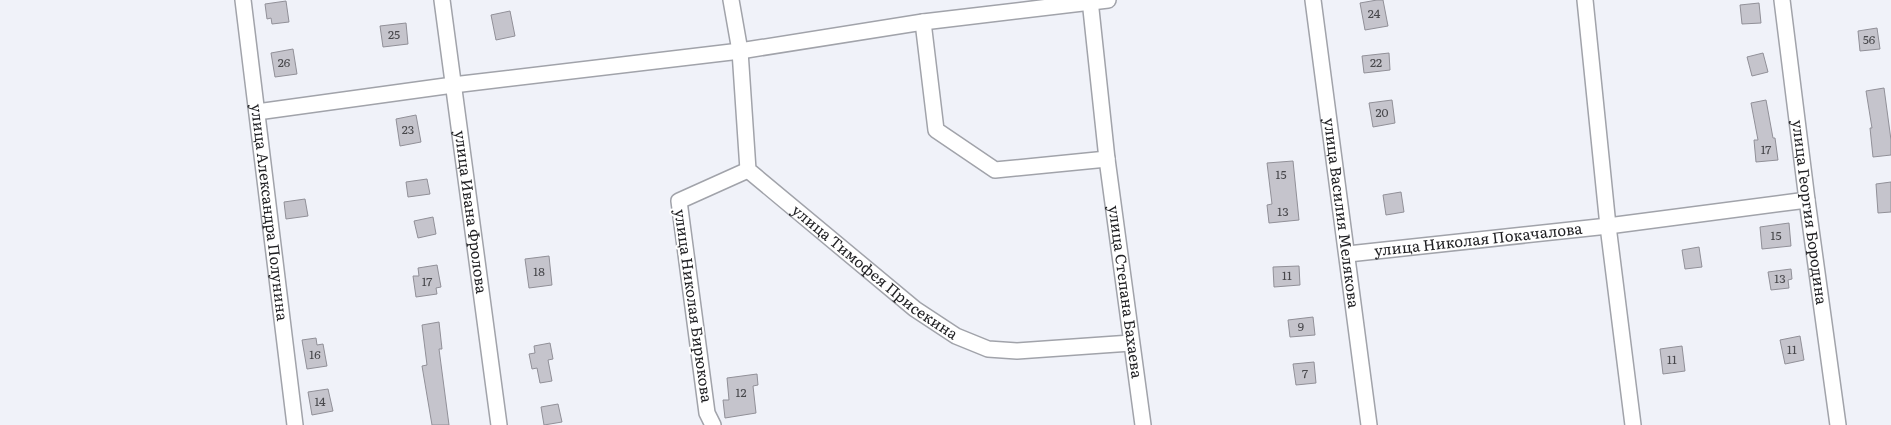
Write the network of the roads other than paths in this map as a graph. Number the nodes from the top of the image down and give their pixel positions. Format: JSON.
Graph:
{"nodes":[{"id":1,"x":243,"y":0,"type":"edge"},
{"id":2,"x":442,"y":0,"type":"edge"},
{"id":3,"x":732,"y":0,"type":"edge"},
{"id":4,"x":1108,"y":0,"type":"edge"},
{"id":5,"x":1313,"y":0,"type":"edge"},
{"id":6,"x":1584,"y":0,"type":"edge"},
{"id":7,"x":1782,"y":0,"type":"edge"},
{"id":8,"x":1090,"y":1,"type":"edge"},
{"id":9,"x":923,"y":22,"type":"junction"},
{"id":10,"x":740,"y":51,"type":"junction"},
{"id":11,"x":453,"y":85,"type":"junction"},
{"id":12,"x":257,"y":112,"type":"junction"},
{"id":13,"x":1107,"y":160,"type":"junction"},
{"id":14,"x":748,"y":170,"type":"junction"},
{"id":15,"x":1807,"y":200,"type":"junction"},
{"id":16,"x":1608,"y":226,"type":"junction"},
{"id":17,"x":1348,"y":254,"type":"junction"},
{"id":18,"x":1131,"y":343,"type":"junction"},
{"id":19,"x":295,"y":425,"type":"edge"},
{"id":20,"x":499,"y":425,"type":"edge"},
{"id":21,"x":713,"y":425,"type":"edge"},
{"id":22,"x":1143,"y":425,"type":"edge"},
{"id":23,"x":1369,"y":425,"type":"edge"},
{"id":24,"x":1633,"y":425,"type":"edge"},
{"id":25,"x":1838,"y":425,"type":"edge"}],
"edges":[{"from":1,"to":12,"type":"street","name":"улица Александра Полунина"},
{"from":2,"to":11,"type":"street","name":"улица Ивана Фролова"},
{"from":3,"to":10,"type":"street"},
{"from":4,"to":8,"type":"street"},
{"from":5,"to":17,"type":"street","name":"улица Василия Мелякова"},
{"from":6,"to":16,"type":"street"},
{"from":7,"to":15,"type":"street","name":"улица Георгия Бородина"},
{"from":8,"to":9,"type":"street"},
{"from":8,"to":13,"type":"street","name":"улица Степана Бахаева"},
{"from":9,"to":10,"type":"street"},
{"from":9,"to":13,"type":"street"},
{"from":10,"to":11,"type":"street"},
{"from":10,"to":14,"type":"street"},
{"from":11,"to":12,"type":"street"},
{"from":11,"to":20,"type":"street","name":"улица Ивана Фролова"},
{"from":12,"to":19,"type":"street","name":"улица Александра Полунина"},
{"from":13,"to":18,"type":"street","name":"улица Степана Бахаева"},
{"from":14,"to":18,"type":"street","name":"улица Тимофея Присекина"},
{"from":14,"to":21,"type":"street","name":"улица Николая Бирюкова"},
{"from":15,"to":16,"type":"street","name":"улица Николая Покачалова"},
{"from":15,"to":25,"type":"street","name":"улица Георгия Бородина"},
{"from":16,"to":17,"type":"street","name":"улица Николая Покачалова"},
{"from":16,"to":24,"type":"street"},
{"from":17,"to":23,"type":"street","name":"улица Василия Мелякова"},
{"from":18,"to":22,"type":"street","name":"улица Степана Бахаева"}]}
